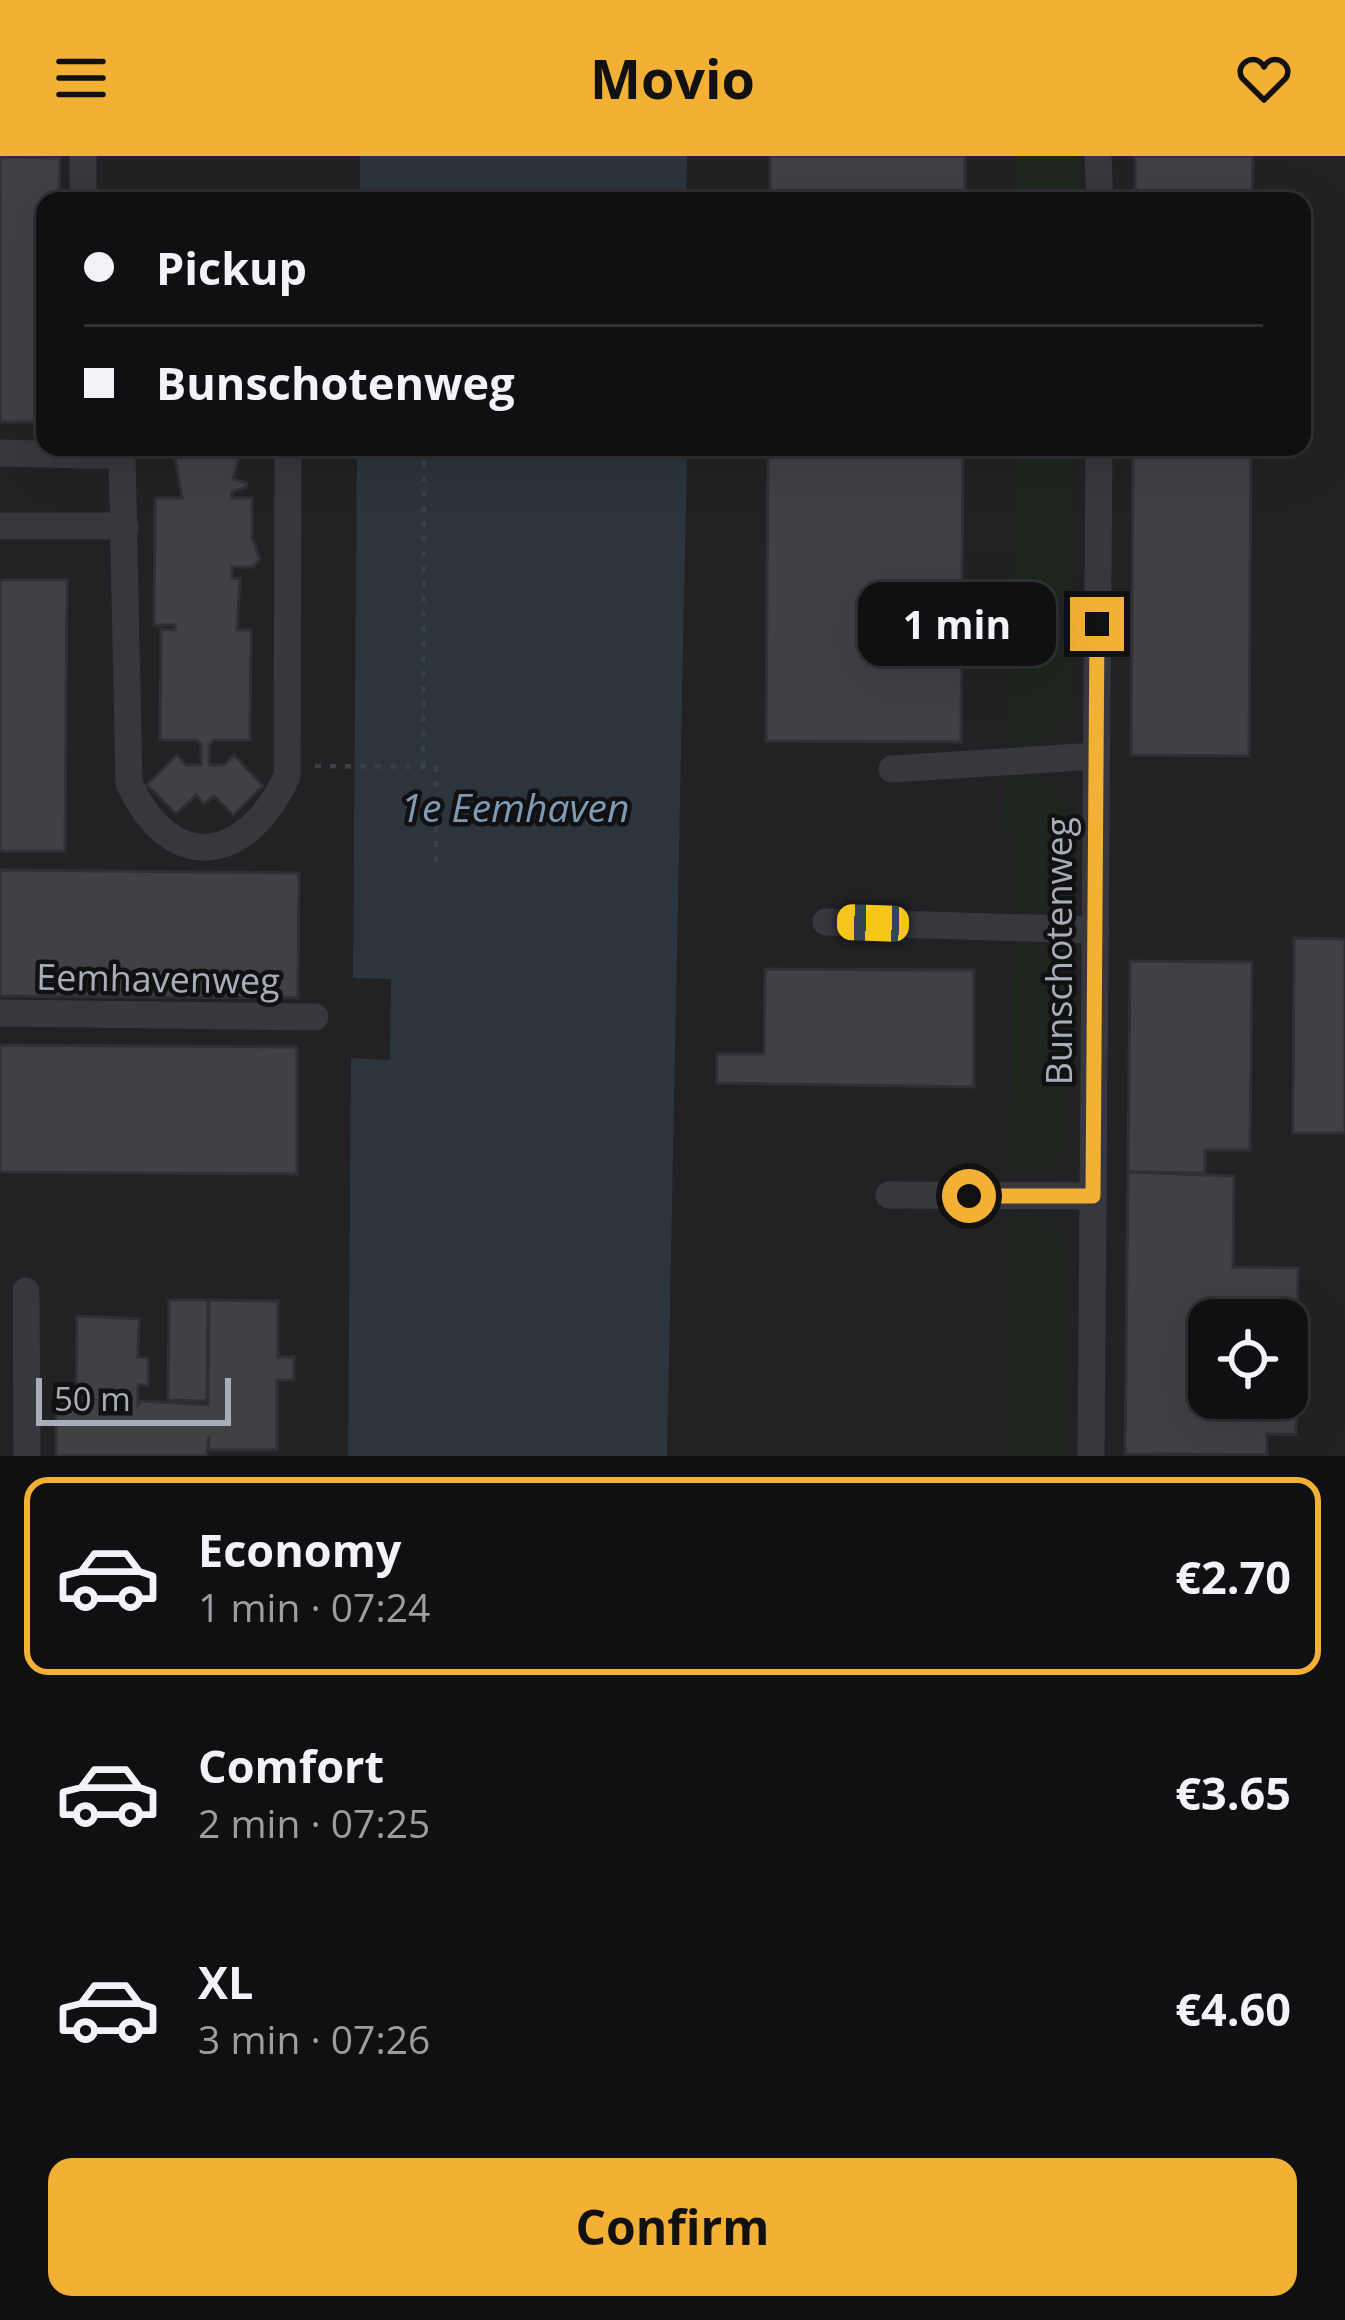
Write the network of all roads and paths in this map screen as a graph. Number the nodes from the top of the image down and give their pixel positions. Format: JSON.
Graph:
{"nodes":[{"id":1,"x":83,"y":156,"type":"edge"},
{"id":2,"x":1098,"y":156,"type":"edge"},
{"id":3,"x":83,"y":192,"type":"edge"},
{"id":4,"x":1100,"y":192,"type":"edge"},
{"id":5,"x":36,"y":452,"type":"edge"},
{"id":6,"x":0,"y":453,"type":"edge"},
{"id":7,"x":122,"y":456,"type":"edge"},
{"id":8,"x":288,"y":456,"type":"edge"},
{"id":9,"x":424,"y":456,"type":"edge"},
{"id":10,"x":1099,"y":456,"type":"edge"},
{"id":11,"x":0,"y":526,"type":"edge"},
{"id":12,"x":125,"y":526,"type":"junction"},
{"id":13,"x":1096,"y":756,"type":"junction"},
{"id":14,"x":310,"y":766,"type":"dead end"},
{"id":15,"x":423,"y":767,"type":"junction"},
{"id":16,"x":892,"y":769,"type":"dead end"},
{"id":17,"x":436,"y":863,"type":"dead end"},
{"id":18,"x":826,"y":922,"type":"dead end"},
{"id":19,"x":1096,"y":930,"type":"junction"},
{"id":20,"x":0,"y":1012,"type":"edge"},
{"id":21,"x":315,"y":1017,"type":"dead end"},
{"id":22,"x":890,"y":1195,"type":"dead end"},
{"id":23,"x":1093,"y":1196,"type":"junction"},
{"id":24,"x":26,"y":1291,"type":"dead end"},
{"id":25,"x":26,"y":1456,"type":"edge"},
{"id":26,"x":1091,"y":1456,"type":"edge"}],
"edges":[{"from":1,"to":3,"type":"street"},
{"from":2,"to":4,"type":"street"},
{"from":5,"to":6,"type":"street"},
{"from":7,"to":12,"type":"street"},
{"from":8,"to":12,"type":"street"},
{"from":9,"to":15,"type":"path"},
{"from":10,"to":13,"type":"street","name":"Bunschotenweg"},
{"from":11,"to":12,"type":"street"},
{"from":13,"to":16,"type":"street"},
{"from":13,"to":19,"type":"street","name":"Bunschotenweg"},
{"from":14,"to":15,"type":"path"},
{"from":15,"to":17,"type":"path"},
{"from":18,"to":19,"type":"street"},
{"from":19,"to":23,"type":"street","name":"Bunschotenweg"},
{"from":20,"to":21,"type":"street","name":"Eemhavenweg"},
{"from":22,"to":23,"type":"street"},
{"from":23,"to":26,"type":"street","name":"Bunschotenweg"},
{"from":24,"to":25,"type":"street"}]}
